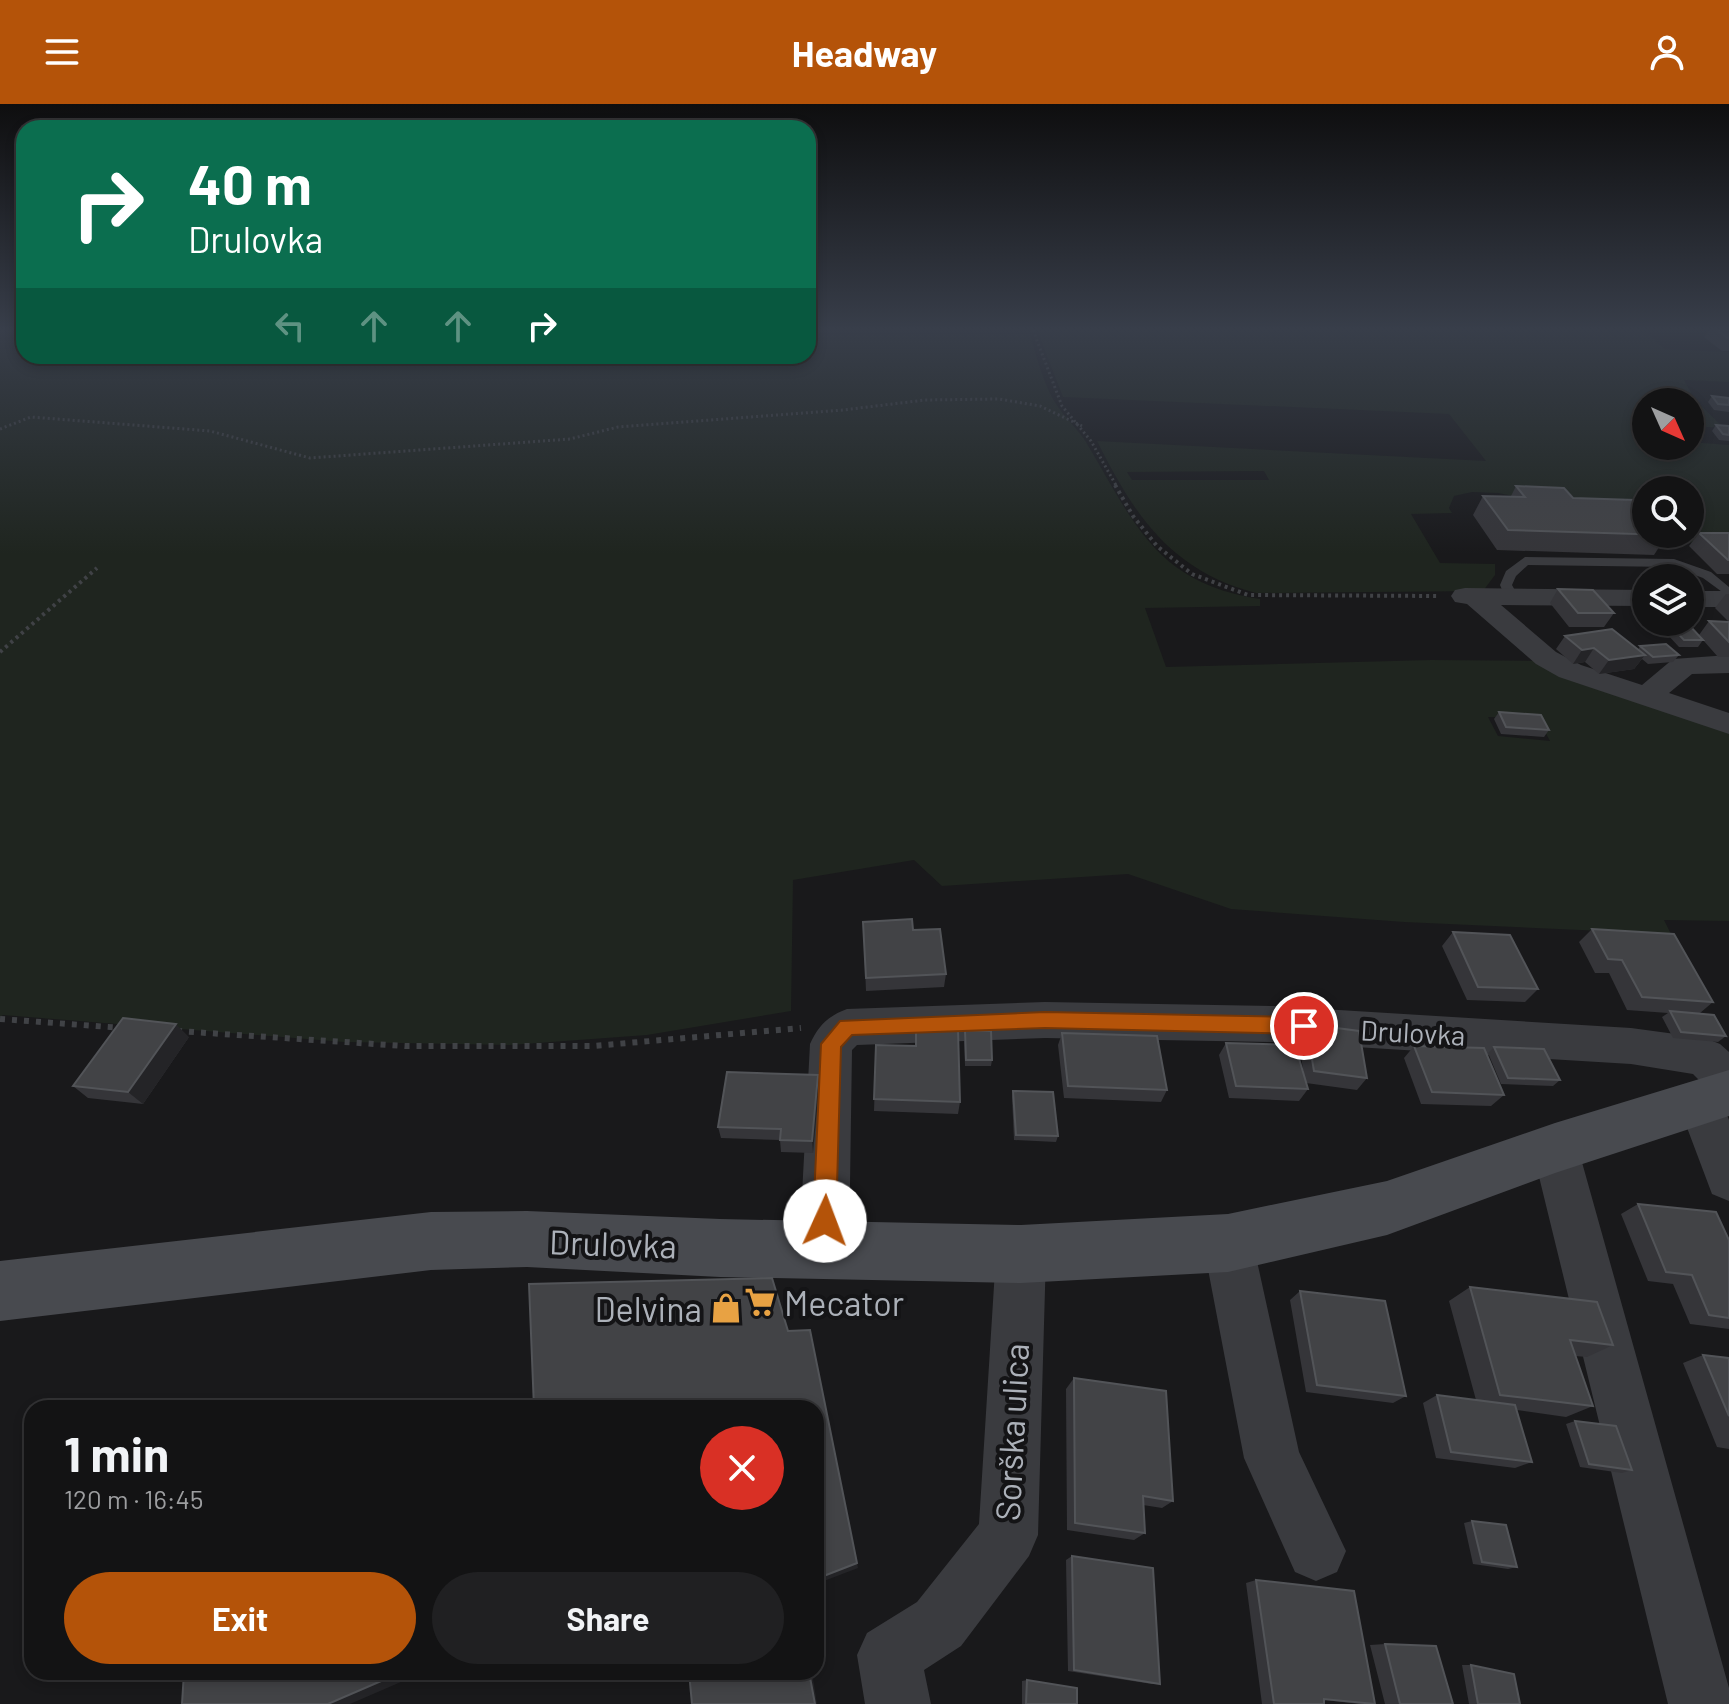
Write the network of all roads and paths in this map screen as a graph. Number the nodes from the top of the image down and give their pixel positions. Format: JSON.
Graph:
{"nodes":[{"id":1,"x":887,"y":405,"type":"edge"},
{"id":2,"x":1032,"y":405,"type":"edge"},
{"id":3,"x":1061,"y":405,"type":"edge"},
{"id":4,"x":1082,"y":426,"type":"junction"},
{"id":5,"x":0,"y":429,"type":"edge"},
{"id":6,"x":97,"y":568,"type":"dead end"},
{"id":7,"x":1729,"y":593,"type":"edge"},
{"id":8,"x":1464,"y":596,"type":"junction"},
{"id":9,"x":1511,"y":596,"type":"junction"},
{"id":10,"x":1632,"y":598,"type":"edge"},
{"id":11,"x":1704,"y":599,"type":"edge"},
{"id":12,"x":1729,"y":599,"type":"edge"},
{"id":13,"x":0,"y":652,"type":"edge"},
{"id":14,"x":1729,"y":664,"type":"edge"},
{"id":15,"x":1647,"y":696,"type":"junction"},
{"id":16,"x":1729,"y":724,"type":"edge"},
{"id":17,"x":0,"y":1019,"type":"edge"},
{"id":18,"x":847,"y":1027,"type":"junction"},
{"id":19,"x":125,"y":1028,"type":"edge"},
{"id":20,"x":171,"y":1031,"type":"edge"},
{"id":21,"x":1719,"y":1092,"type":"edge"},
{"id":22,"x":1555,"y":1148,"type":"junction"},
{"id":23,"x":1729,"y":1178,"type":"edge"},
{"id":24,"x":1228,"y":1243,"type":"junction"},
{"id":25,"x":824,"y":1251,"type":"junction"},
{"id":26,"x":1021,"y":1254,"type":"junction"},
{"id":27,"x":0,"y":1291,"type":"edge"},
{"id":28,"x":1316,"y":1551,"type":"dead end"},
{"id":29,"x":898,"y":1704,"type":"edge"},
{"id":30,"x":1701,"y":1704,"type":"edge"}],
"edges":[{"from":1,"to":5,"type":"path"},
{"from":2,"to":4,"type":"path"},
{"from":3,"to":4,"type":"path"},
{"from":4,"to":8,"type":"path"},
{"from":6,"to":13,"type":"path"},
{"from":7,"to":9,"type":"lane"},
{"from":8,"to":9,"type":"street"},
{"from":8,"to":15,"type":"street"},
{"from":9,"to":10,"type":"street"},
{"from":11,"to":12,"type":"street"},
{"from":14,"to":15,"type":"street"},
{"from":15,"to":16,"type":"street"},
{"from":17,"to":19,"type":"path"},
{"from":18,"to":20,"type":"path"},
{"from":18,"to":21,"type":"street","name":"Drulovka"},
{"from":18,"to":25,"type":"street"},
{"from":21,"to":22,"type":"street","name":"Drulovka"},
{"from":21,"to":23,"type":"street","name":"Drulovka"},
{"from":22,"to":24,"type":"street","name":"Drulovka"},
{"from":22,"to":30,"type":"street"},
{"from":24,"to":26,"type":"street","name":"Drulovka"},
{"from":24,"to":28,"type":"street"},
{"from":25,"to":26,"type":"street","name":"Drulovka"},
{"from":25,"to":27,"type":"street","name":"Drulovka"},
{"from":26,"to":29,"type":"street","name":"Sorška ulica"}]}
